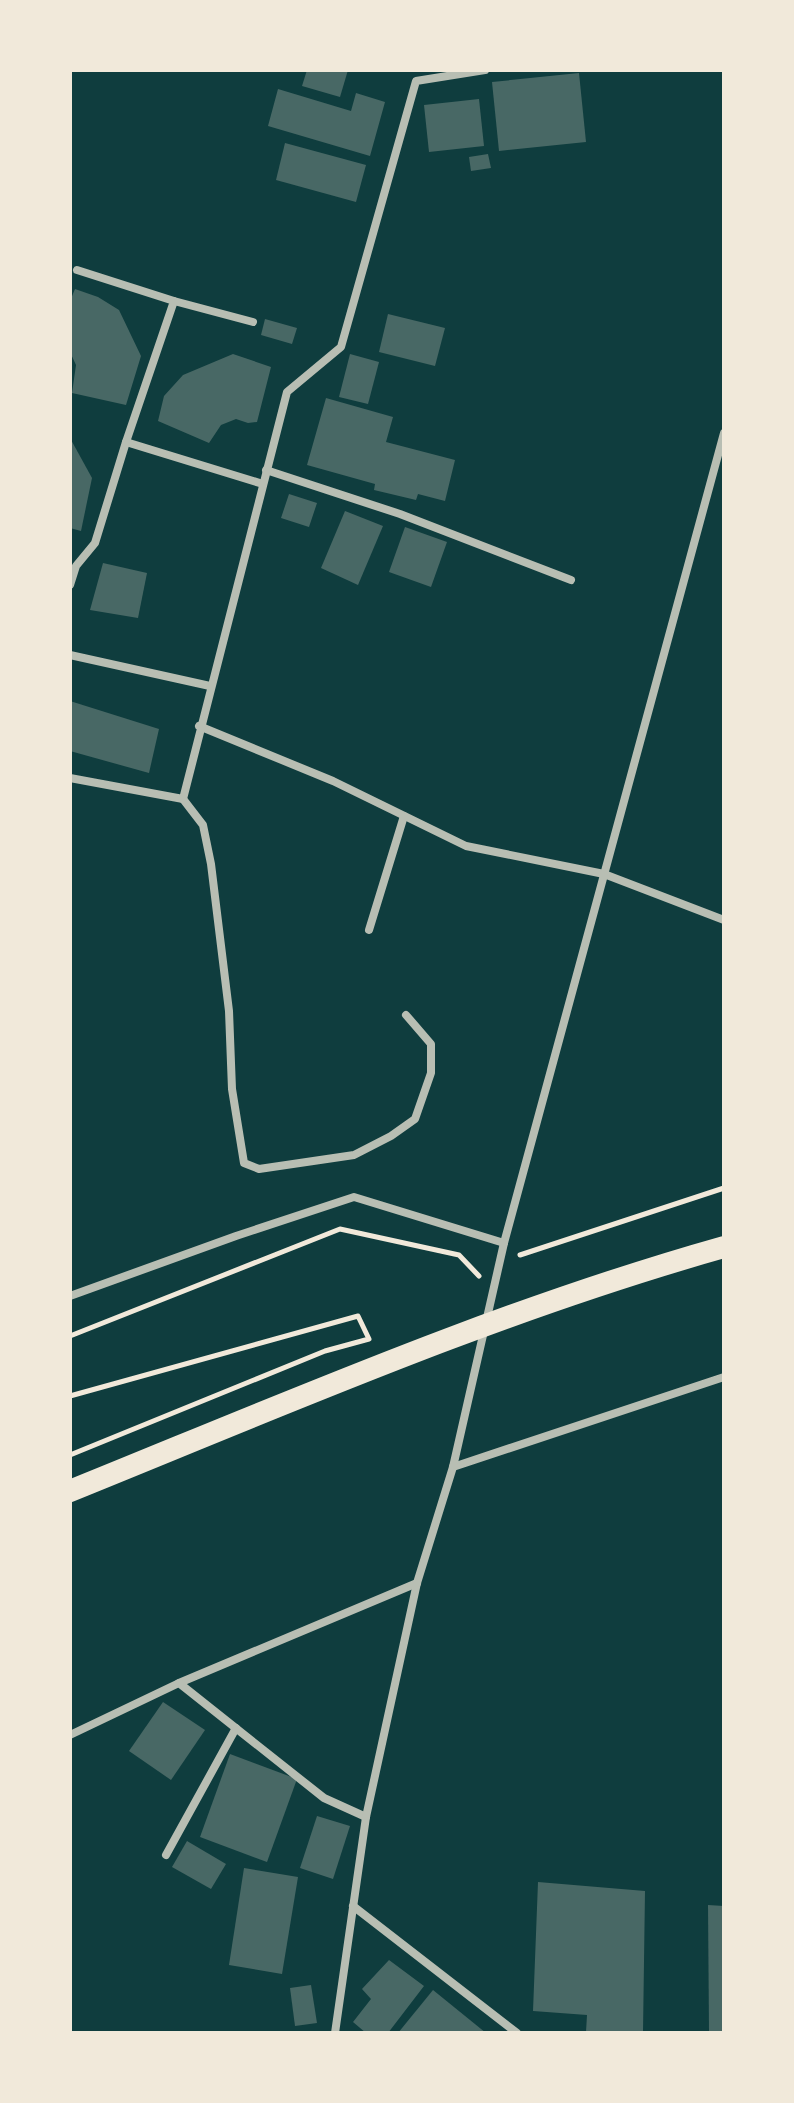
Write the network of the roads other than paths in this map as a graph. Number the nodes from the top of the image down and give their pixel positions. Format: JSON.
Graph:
{"nodes":[{"id":1,"x":485,"y":70,"type":"edge"},
{"id":2,"x":77,"y":270,"type":"dead end"},
{"id":3,"x":174,"y":301,"type":"junction"},
{"id":4,"x":253,"y":322,"type":"dead end"},
{"id":5,"x":724,"y":433,"type":"edge"},
{"id":6,"x":126,"y":442,"type":"junction"},
{"id":7,"x":266,"y":470,"type":"junction"},
{"id":8,"x":263,"y":484,"type":"junction"},
{"id":9,"x":571,"y":580,"type":"dead end"},
{"id":10,"x":70,"y":585,"type":"edge"},
{"id":11,"x":70,"y":655,"type":"edge"},
{"id":12,"x":210,"y":686,"type":"junction"},
{"id":13,"x":199,"y":726,"type":"junction"},
{"id":14,"x":70,"y":778,"type":"edge"},
{"id":15,"x":183,"y":799,"type":"junction"},
{"id":16,"x":404,"y":816,"type":"junction"},
{"id":17,"x":604,"y":874,"type":"junction"},
{"id":18,"x":724,"y":920,"type":"edge"},
{"id":19,"x":369,"y":930,"type":"dead end"},
{"id":20,"x":406,"y":1015,"type":"dead end"},
{"id":21,"x":504,"y":1243,"type":"junction"},
{"id":22,"x":724,"y":1247,"type":"edge"},
{"id":23,"x":70,"y":1296,"type":"edge"},
{"id":24,"x":724,"y":1377,"type":"edge"},
{"id":25,"x":453,"y":1467,"type":"junction"},
{"id":26,"x":70,"y":1491,"type":"edge"},
{"id":27,"x":417,"y":1583,"type":"junction"},
{"id":28,"x":179,"y":1683,"type":"junction"},
{"id":29,"x":236,"y":1728,"type":"junction"},
{"id":30,"x":70,"y":1735,"type":"edge"},
{"id":31,"x":366,"y":1817,"type":"junction"},
{"id":32,"x":166,"y":1855,"type":"dead end"},
{"id":33,"x":353,"y":1906,"type":"junction"},
{"id":34,"x":335,"y":2033,"type":"edge"},
{"id":35,"x":517,"y":2033,"type":"edge"}],
"edges":[{"from":1,"to":7,"type":"street"},
{"from":2,"to":3,"type":"street"},
{"from":3,"to":4,"type":"street"},
{"from":3,"to":6,"type":"street"},
{"from":5,"to":17,"type":"street"},
{"from":6,"to":8,"type":"street"},
{"from":6,"to":10,"type":"street"},
{"from":7,"to":8,"type":"street"},
{"from":7,"to":9,"type":"street"},
{"from":8,"to":12,"type":"street"},
{"from":11,"to":12,"type":"street"},
{"from":12,"to":13,"type":"street"},
{"from":13,"to":15,"type":"street"},
{"from":13,"to":16,"type":"street"},
{"from":14,"to":15,"type":"street"},
{"from":15,"to":20,"type":"street"},
{"from":16,"to":17,"type":"street"},
{"from":16,"to":19,"type":"street"},
{"from":17,"to":18,"type":"street"},
{"from":17,"to":21,"type":"street"},
{"from":21,"to":23,"type":"street"},
{"from":21,"to":25,"type":"street"},
{"from":22,"to":26,"type":"highway"},
{"from":24,"to":25,"type":"street"},
{"from":25,"to":27,"type":"street"},
{"from":27,"to":28,"type":"street"},
{"from":27,"to":31,"type":"street"},
{"from":28,"to":29,"type":"street"},
{"from":28,"to":30,"type":"street"},
{"from":29,"to":31,"type":"street"},
{"from":29,"to":32,"type":"street"},
{"from":31,"to":33,"type":"street"},
{"from":33,"to":34,"type":"street"},
{"from":33,"to":35,"type":"street"}]}
